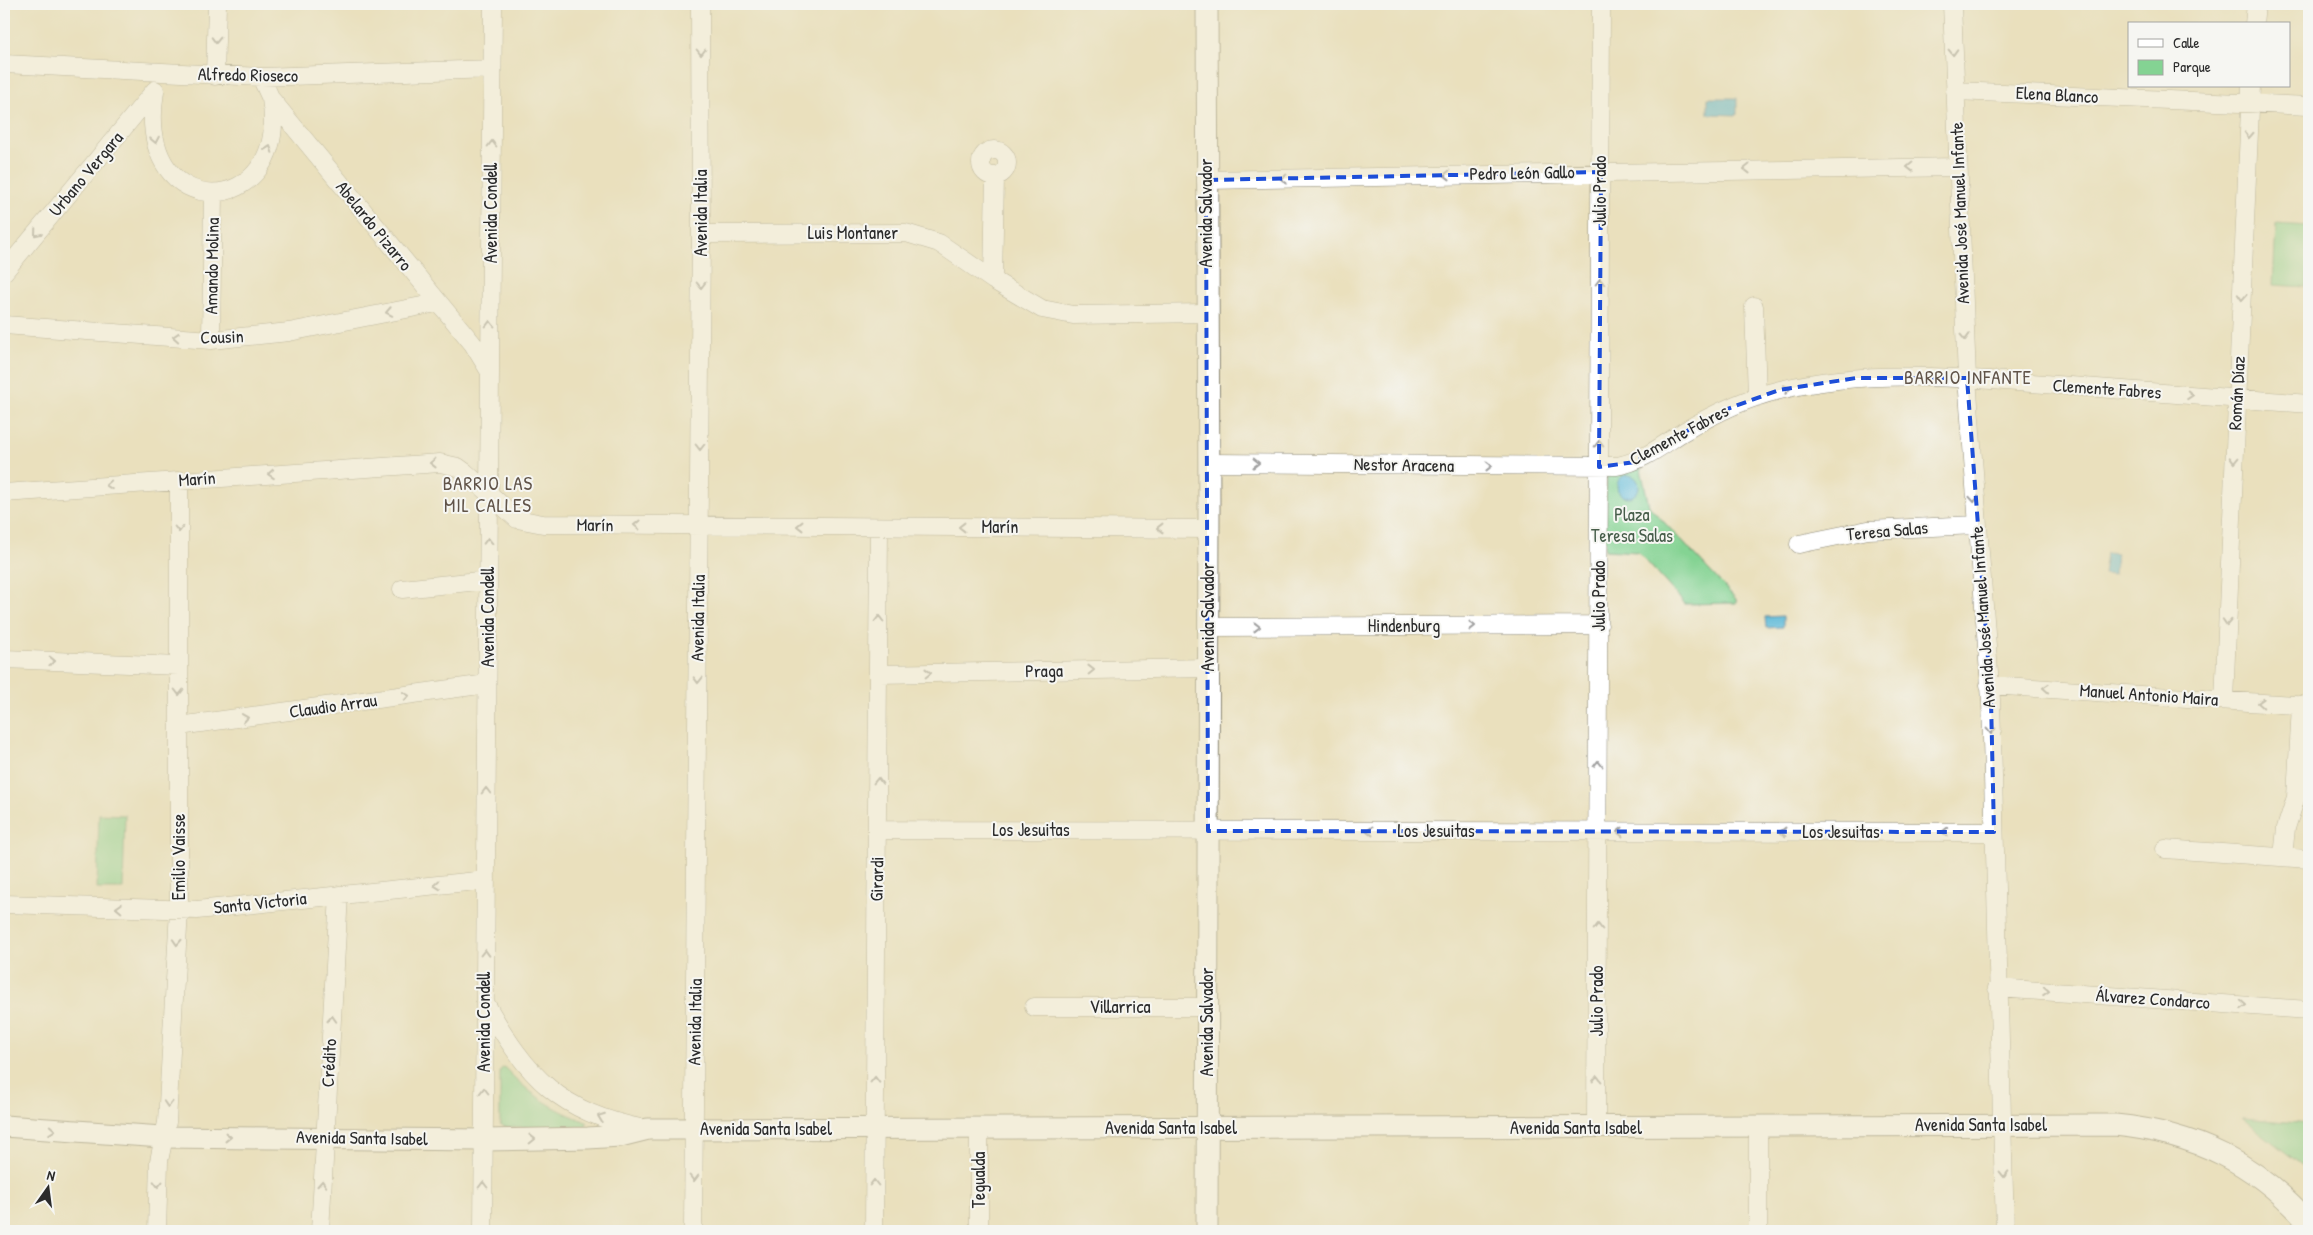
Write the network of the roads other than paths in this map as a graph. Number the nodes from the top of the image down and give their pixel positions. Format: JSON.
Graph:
{"nodes":[{"id":1,"x":217,"y":4,"type":"edge"},
{"id":2,"x":493,"y":4,"type":"edge"},
{"id":3,"x":700,"y":4,"type":"edge"},
{"id":4,"x":1207,"y":4,"type":"edge"},
{"id":5,"x":1601,"y":4,"type":"edge"},
{"id":6,"x":1952,"y":4,"type":"edge"},
{"id":7,"x":2256,"y":4,"type":"edge"},
{"id":8,"x":2254,"y":22,"type":"edge"},
{"id":9,"x":4,"y":64,"type":"edge"},
{"id":10,"x":492,"y":69,"type":"junction"},
{"id":11,"x":167,"y":73,"type":"junction"},
{"id":12,"x":215,"y":76,"type":"junction"},
{"id":13,"x":261,"y":78,"type":"junction"},
{"id":14,"x":155,"y":91,"type":"junction"},
{"id":15,"x":1955,"y":91,"type":"junction"},
{"id":16,"x":2251,"y":95,"type":"edge"},
{"id":17,"x":271,"y":99,"type":"junction"},
{"id":18,"x":2309,"y":106,"type":"edge"},
{"id":19,"x":1958,"y":167,"type":"junction"},
{"id":20,"x":1601,"y":172,"type":"junction"},
{"id":21,"x":995,"y":176,"type":"dead end"},
{"id":22,"x":1206,"y":180,"type":"junction"},
{"id":23,"x":213,"y":193,"type":"junction"},
{"id":24,"x":701,"y":234,"type":"junction"},
{"id":25,"x":4,"y":272,"type":"edge"},
{"id":26,"x":992,"y":280,"type":"junction"},
{"id":27,"x":437,"y":302,"type":"junction"},
{"id":28,"x":1754,"y":306,"type":"dead end"},
{"id":29,"x":1207,"y":313,"type":"junction"},
{"id":30,"x":4,"y":326,"type":"edge"},
{"id":31,"x":211,"y":340,"type":"junction"},
{"id":32,"x":490,"y":372,"type":"junction"},
{"id":33,"x":1966,"y":378,"type":"junction"},
{"id":34,"x":1757,"y":397,"type":"junction"},
{"id":35,"x":2237,"y":399,"type":"junction"},
{"id":36,"x":2309,"y":404,"type":"edge"},
{"id":37,"x":1208,"y":463,"type":"junction"},
{"id":38,"x":1599,"y":467,"type":"junction"},
{"id":39,"x":179,"y":481,"type":"junction"},
{"id":40,"x":4,"y":493,"type":"edge"},
{"id":41,"x":488,"y":494,"type":"junction"},
{"id":42,"x":1976,"y":525,"type":"junction"},
{"id":43,"x":700,"y":526,"type":"junction"},
{"id":44,"x":879,"y":527,"type":"junction"},
{"id":45,"x":1209,"y":529,"type":"junction"},
{"id":46,"x":1799,"y":544,"type":"dead end"},
{"id":47,"x":488,"y":580,"type":"junction"},
{"id":48,"x":402,"y":589,"type":"dead end"},
{"id":49,"x":1599,"y":625,"type":"junction"},
{"id":50,"x":1208,"y":628,"type":"junction"},
{"id":51,"x":4,"y":659,"type":"edge"},
{"id":52,"x":179,"y":666,"type":"junction"},
{"id":53,"x":1208,"y":668,"type":"junction"},
{"id":54,"x":879,"y":674,"type":"junction"},
{"id":55,"x":487,"y":684,"type":"junction"},
{"id":56,"x":1989,"y":685,"type":"junction"},
{"id":57,"x":2224,"y":700,"type":"junction"},
{"id":58,"x":2305,"y":705,"type":"edge"},
{"id":59,"x":179,"y":726,"type":"junction"},
{"id":60,"x":878,"y":830,"type":"junction"},
{"id":61,"x":1208,"y":831,"type":"junction"},
{"id":62,"x":1598,"y":832,"type":"junction"},
{"id":63,"x":1994,"y":832,"type":"junction"},
{"id":64,"x":2165,"y":849,"type":"dead end"},
{"id":65,"x":2283,"y":857,"type":"junction"},
{"id":66,"x":2309,"y":859,"type":"edge"},
{"id":67,"x":486,"y":880,"type":"junction"},
{"id":68,"x":339,"y":895,"type":"junction"},
{"id":69,"x":4,"y":904,"type":"edge"},
{"id":70,"x":178,"y":910,"type":"junction"},
{"id":71,"x":1997,"y":988,"type":"junction"},
{"id":72,"x":485,"y":1002,"type":"junction"},
{"id":73,"x":1034,"y":1007,"type":"dead end"},
{"id":74,"x":1207,"y":1007,"type":"junction"},
{"id":75,"x":2309,"y":1010,"type":"edge"},
{"id":76,"x":2002,"y":1125,"type":"junction"},
{"id":77,"x":4,"y":1126,"type":"edge"},
{"id":78,"x":1758,"y":1127,"type":"junction"},
{"id":79,"x":1207,"y":1128,"type":"junction"},
{"id":80,"x":1596,"y":1128,"type":"junction"},
{"id":81,"x":694,"y":1129,"type":"junction"},
{"id":82,"x":874,"y":1129,"type":"junction"},
{"id":83,"x":978,"y":1129,"type":"junction"},
{"id":84,"x":648,"y":1130,"type":"junction"},
{"id":85,"x":162,"y":1137,"type":"junction"},
{"id":86,"x":325,"y":1138,"type":"junction"},
{"id":87,"x":484,"y":1140,"type":"junction"},
{"id":88,"x":2309,"y":1223,"type":"edge"},
{"id":89,"x":157,"y":1231,"type":"edge"},
{"id":90,"x":320,"y":1231,"type":"edge"},
{"id":91,"x":484,"y":1231,"type":"edge"},
{"id":92,"x":694,"y":1231,"type":"edge"},
{"id":93,"x":874,"y":1231,"type":"edge"},
{"id":94,"x":979,"y":1231,"type":"edge"},
{"id":95,"x":1207,"y":1231,"type":"edge"},
{"id":96,"x":1758,"y":1231,"type":"edge"},
{"id":97,"x":2005,"y":1231,"type":"edge"}],
"edges":[{"from":1,"to":12,"type":"street","one_way":true},
{"from":2,"to":10,"type":"street","name":"Avenida Condell"},
{"from":3,"to":24,"type":"street","name":"Avenida Italia","one_way":true},
{"from":4,"to":22,"type":"main road","name":"Avenida Salvador"},
{"from":5,"to":20,"type":"street","name":"Julio Prado"},
{"from":6,"to":15,"type":"street","name":"Avenida José Manuel Infante","one_way":true},
{"from":7,"to":8,"type":"street"},
{"from":9,"to":11,"type":"street","name":"Alfredo Rioseco"},
{"from":10,"to":13,"type":"street","name":"Alfredo Rioseco"},
{"from":32,"to":10,"type":"street","name":"Avenida Condell","one_way":true},
{"from":11,"to":12,"type":"street","name":"Alfredo Rioseco"},
{"from":11,"to":14,"type":"street","name":"Urbano Vergara"},
{"from":12,"to":13,"type":"street","name":"Alfredo Rioseco"},
{"from":13,"to":17,"type":"street","name":"Abelardo Pizarro"},
{"from":14,"to":23,"type":"street","one_way":true},
{"from":14,"to":25,"type":"street","name":"Urbano Vergara","one_way":true},
{"from":15,"to":16,"type":"street","name":"Elena Blanco"},
{"from":15,"to":19,"type":"street","name":"Avenida José Manuel Infante"},
{"from":16,"to":18,"type":"street","name":"Elena Blanco"},
{"from":16,"to":35,"type":"street","name":"Román Díaz","one_way":true},
{"from":23,"to":17,"type":"street","one_way":true},
{"from":17,"to":27,"type":"street","name":"Abelardo Pizarro"},
{"from":19,"to":20,"type":"street","name":"Pedro León Gallo","one_way":true},
{"from":19,"to":33,"type":"street","name":"Avenida José Manuel Infante","one_way":true},
{"from":20,"to":22,"type":"street","name":"Pedro León Gallo","one_way":true},
{"from":38,"to":20,"type":"street","name":"Julio Prado","one_way":true},
{"from":21,"to":26,"type":"street"},
{"from":22,"to":29,"type":"main road","name":"Avenida Salvador"},
{"from":23,"to":31,"type":"street","name":"Amando Molina"},
{"from":24,"to":26,"type":"street","name":"Luis Montaner"},
{"from":24,"to":43,"type":"street","name":"Avenida Italia","one_way":true},
{"from":26,"to":29,"type":"street","name":"Luis Montaner"},
{"from":27,"to":31,"type":"street","name":"Cousin","one_way":true},
{"from":27,"to":32,"type":"street","name":"Abelardo Pizarro"},
{"from":28,"to":34,"type":"street"},
{"from":29,"to":37,"type":"main road","name":"Avenida Salvador"},
{"from":31,"to":30,"type":"street","name":"Cousin","one_way":true},
{"from":32,"to":41,"type":"street","name":"Avenida Condell"},
{"from":34,"to":33,"type":"street","name":"Clemente Fabres","one_way":true},
{"from":33,"to":35,"type":"street","name":"Clemente Fabres","one_way":true},
{"from":33,"to":42,"type":"street","name":"Avenida José Manuel Infante","one_way":true},
{"from":34,"to":38,"type":"street","name":"Clemente Fabres"},
{"from":35,"to":36,"type":"street","name":"Clemente Fabres"},
{"from":35,"to":57,"type":"street","name":"Román Díaz","one_way":true},
{"from":37,"to":38,"type":"street","name":"Nestor Aracena","one_way":true},
{"from":37,"to":45,"type":"main road","name":"Avenida Salvador"},
{"from":38,"to":49,"type":"street","name":"Julio Prado"},
{"from":39,"to":40,"type":"street","name":"Marín","one_way":true},
{"from":41,"to":39,"type":"street","name":"Marín","one_way":true},
{"from":39,"to":52,"type":"street","name":"Emilio Vaisse","one_way":true},
{"from":43,"to":41,"type":"street","name":"Marín","one_way":true},
{"from":47,"to":41,"type":"street","name":"Avenida Condell","one_way":true},
{"from":42,"to":46,"type":"street","name":"Teresa Salas"},
{"from":42,"to":56,"type":"street","name":"Avenida José Manuel Infante"},
{"from":44,"to":43,"type":"street","name":"Marín","one_way":true},
{"from":43,"to":81,"type":"street","name":"Avenida Italia","one_way":true},
{"from":45,"to":44,"type":"street","name":"Marín","one_way":true},
{"from":54,"to":44,"type":"street","name":"Girardi","one_way":true},
{"from":45,"to":50,"type":"main road","name":"Avenida Salvador"},
{"from":47,"to":48,"type":"street"},
{"from":47,"to":55,"type":"street","name":"Avenida Condell"},
{"from":50,"to":49,"type":"street","name":"Hindenburg","one_way":true},
{"from":62,"to":49,"type":"street","name":"Julio Prado","one_way":true},
{"from":50,"to":53,"type":"main road","name":"Avenida Salvador"},
{"from":51,"to":52,"type":"street","one_way":true},
{"from":52,"to":59,"type":"street","name":"Emilio Vaisse","one_way":true},
{"from":54,"to":53,"type":"street","name":"Praga","one_way":true},
{"from":53,"to":61,"type":"main road","name":"Avenida Salvador"},
{"from":60,"to":54,"type":"street","name":"Girardi","one_way":true},
{"from":59,"to":55,"type":"street","name":"Claudio Arrau","one_way":true},
{"from":67,"to":55,"type":"street","name":"Avenida Condell","one_way":true},
{"from":57,"to":56,"type":"street","name":"Manuel Antonio Maira","one_way":true},
{"from":56,"to":63,"type":"street","name":"Avenida José Manuel Infante","one_way":true},
{"from":58,"to":57,"type":"street","name":"Manuel Antonio Maira","one_way":true},
{"from":58,"to":65,"type":"street"},
{"from":59,"to":70,"type":"street","name":"Emilio Vaisse"},
{"from":60,"to":61,"type":"street","name":"Los Jesuitas"},
{"from":82,"to":60,"type":"street","name":"Girardi","one_way":true},
{"from":62,"to":61,"type":"street","name":"Los Jesuitas","one_way":true},
{"from":61,"to":74,"type":"main road","name":"Avenida Salvador"},
{"from":63,"to":62,"type":"street","name":"Los Jesuitas","one_way":true},
{"from":80,"to":62,"type":"street","name":"Julio Prado","one_way":true},
{"from":63,"to":71,"type":"street","name":"Avenida José Manuel Infante"},
{"from":64,"to":65,"type":"street"},
{"from":65,"to":66,"type":"street"},
{"from":67,"to":68,"type":"street","name":"Santa Victoria","one_way":true},
{"from":72,"to":67,"type":"street","name":"Avenida Condell","one_way":true},
{"from":68,"to":70,"type":"street","name":"Santa Victoria"},
{"from":86,"to":68,"type":"street","name":"Crédito","one_way":true},
{"from":70,"to":69,"type":"street","name":"Santa Victoria","one_way":true},
{"from":70,"to":85,"type":"street","name":"Emilio Vaisse","one_way":true},
{"from":71,"to":75,"type":"street","name":"Álvarez Condarco","one_way":true},
{"from":71,"to":76,"type":"street","name":"Avenida José Manuel Infante"},
{"from":84,"to":72,"type":"street","one_way":true},
{"from":87,"to":72,"type":"street","name":"Avenida Condell","one_way":true},
{"from":73,"to":74,"type":"street","name":"Villarrica"},
{"from":74,"to":79,"type":"main road","name":"Avenida Salvador"},
{"from":76,"to":78,"type":"main road","name":"Avenida Santa Isabel"},
{"from":76,"to":88,"type":"main road","name":"Avenida Santa Isabel"},
{"from":76,"to":97,"type":"street","name":"Avenida José Manuel Infante","one_way":true},
{"from":77,"to":85,"type":"main road","name":"Avenida Santa Isabel","one_way":true},
{"from":78,"to":80,"type":"main road","name":"Avenida Santa Isabel"},
{"from":78,"to":96,"type":"street"},
{"from":79,"to":80,"type":"main road","name":"Avenida Santa Isabel"},
{"from":79,"to":83,"type":"main road","name":"Avenida Santa Isabel"},
{"from":79,"to":95,"type":"main road","name":"Avenida Salvador"},
{"from":81,"to":82,"type":"main road","name":"Avenida Santa Isabel"},
{"from":81,"to":84,"type":"main road","name":"Avenida Santa Isabel"},
{"from":81,"to":92,"type":"street","name":"Avenida Italia","one_way":true},
{"from":82,"to":83,"type":"main road","name":"Avenida Santa Isabel"},
{"from":93,"to":82,"type":"street","name":"Girardi","one_way":true},
{"from":83,"to":94,"type":"street","name":"Tegualda"},
{"from":87,"to":84,"type":"main road","name":"Avenida Santa Isabel","one_way":true},
{"from":85,"to":86,"type":"main road","name":"Avenida Santa Isabel","one_way":true},
{"from":85,"to":89,"type":"street","name":"Emilio Vaisse","one_way":true},
{"from":86,"to":87,"type":"main road","name":"Avenida Santa Isabel"},
{"from":90,"to":86,"type":"street","name":"Crédito","one_way":true},
{"from":91,"to":87,"type":"street","name":"Avenida Condell","one_way":true}]}
